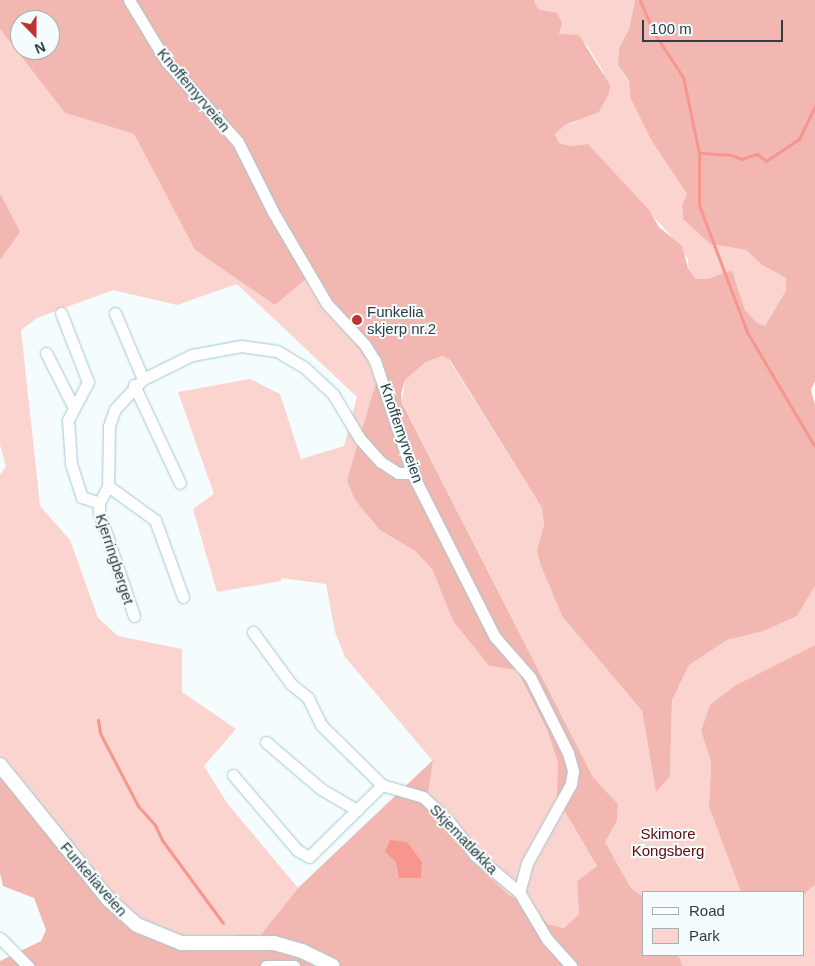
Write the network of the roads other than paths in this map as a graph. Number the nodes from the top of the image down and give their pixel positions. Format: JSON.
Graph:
{"nodes":[{"id":1,"x":129,"y":0,"type":"edge"},
{"id":2,"x":62,"y":313,"type":"dead end"},
{"id":3,"x":115,"y":314,"type":"dead end"},
{"id":4,"x":46,"y":353,"type":"dead end"},
{"id":5,"x":139,"y":382,"type":"junction"},
{"id":6,"x":73,"y":406,"type":"junction"},
{"id":7,"x":412,"y":474,"type":"junction"},
{"id":8,"x":180,"y":483,"type":"dead end"},
{"id":9,"x":108,"y":486,"type":"junction"},
{"id":10,"x":99,"y":503,"type":"junction"},
{"id":11,"x":183,"y":596,"type":"dead end"},
{"id":12,"x":134,"y":616,"type":"dead end"},
{"id":13,"x":253,"y":632,"type":"dead end"},
{"id":14,"x":266,"y":742,"type":"dead end"},
{"id":15,"x":0,"y":764,"type":"edge"},
{"id":16,"x":233,"y":775,"type":"dead end"},
{"id":17,"x":382,"y":785,"type":"junction"},
{"id":18,"x":357,"y":810,"type":"junction"},
{"id":19,"x":519,"y":892,"type":"junction"},
{"id":20,"x":0,"y":938,"type":"edge"},
{"id":21,"x":28,"y":966,"type":"edge"},
{"id":22,"x":266,"y":966,"type":"edge"},
{"id":23,"x":294,"y":966,"type":"edge"},
{"id":24,"x":333,"y":966,"type":"edge"},
{"id":25,"x":572,"y":966,"type":"edge"}],
"edges":[{"from":1,"to":7,"type":"street","name":"Knoffemyrveien"},
{"from":2,"to":6,"type":"street","name":"Kjerringberget"},
{"from":3,"to":5,"type":"street"},
{"from":4,"to":6,"type":"street"},
{"from":5,"to":7,"type":"street","name":"Kjerringberget"},
{"from":5,"to":8,"type":"street"},
{"from":5,"to":9,"type":"street","name":"Kjerringberget"},
{"from":6,"to":10,"type":"street","name":"Kjerringberget"},
{"from":7,"to":19,"type":"street","name":"Knoffemyrveien"},
{"from":9,"to":10,"type":"street","name":"Kjerringberget"},
{"from":9,"to":11,"type":"street","name":"Kjerringberget"},
{"from":10,"to":12,"type":"street","name":"Kjerringberget"},
{"from":13,"to":17,"type":"street"},
{"from":14,"to":18,"type":"street"},
{"from":15,"to":24,"type":"street","name":"Funkeliaveien"},
{"from":16,"to":18,"type":"street"},
{"from":17,"to":18,"type":"street"},
{"from":17,"to":19,"type":"street","name":"Skjematløkka"},
{"from":19,"to":25,"type":"street"},
{"from":20,"to":21,"type":"street"},
{"from":22,"to":23,"type":"street"}]}
